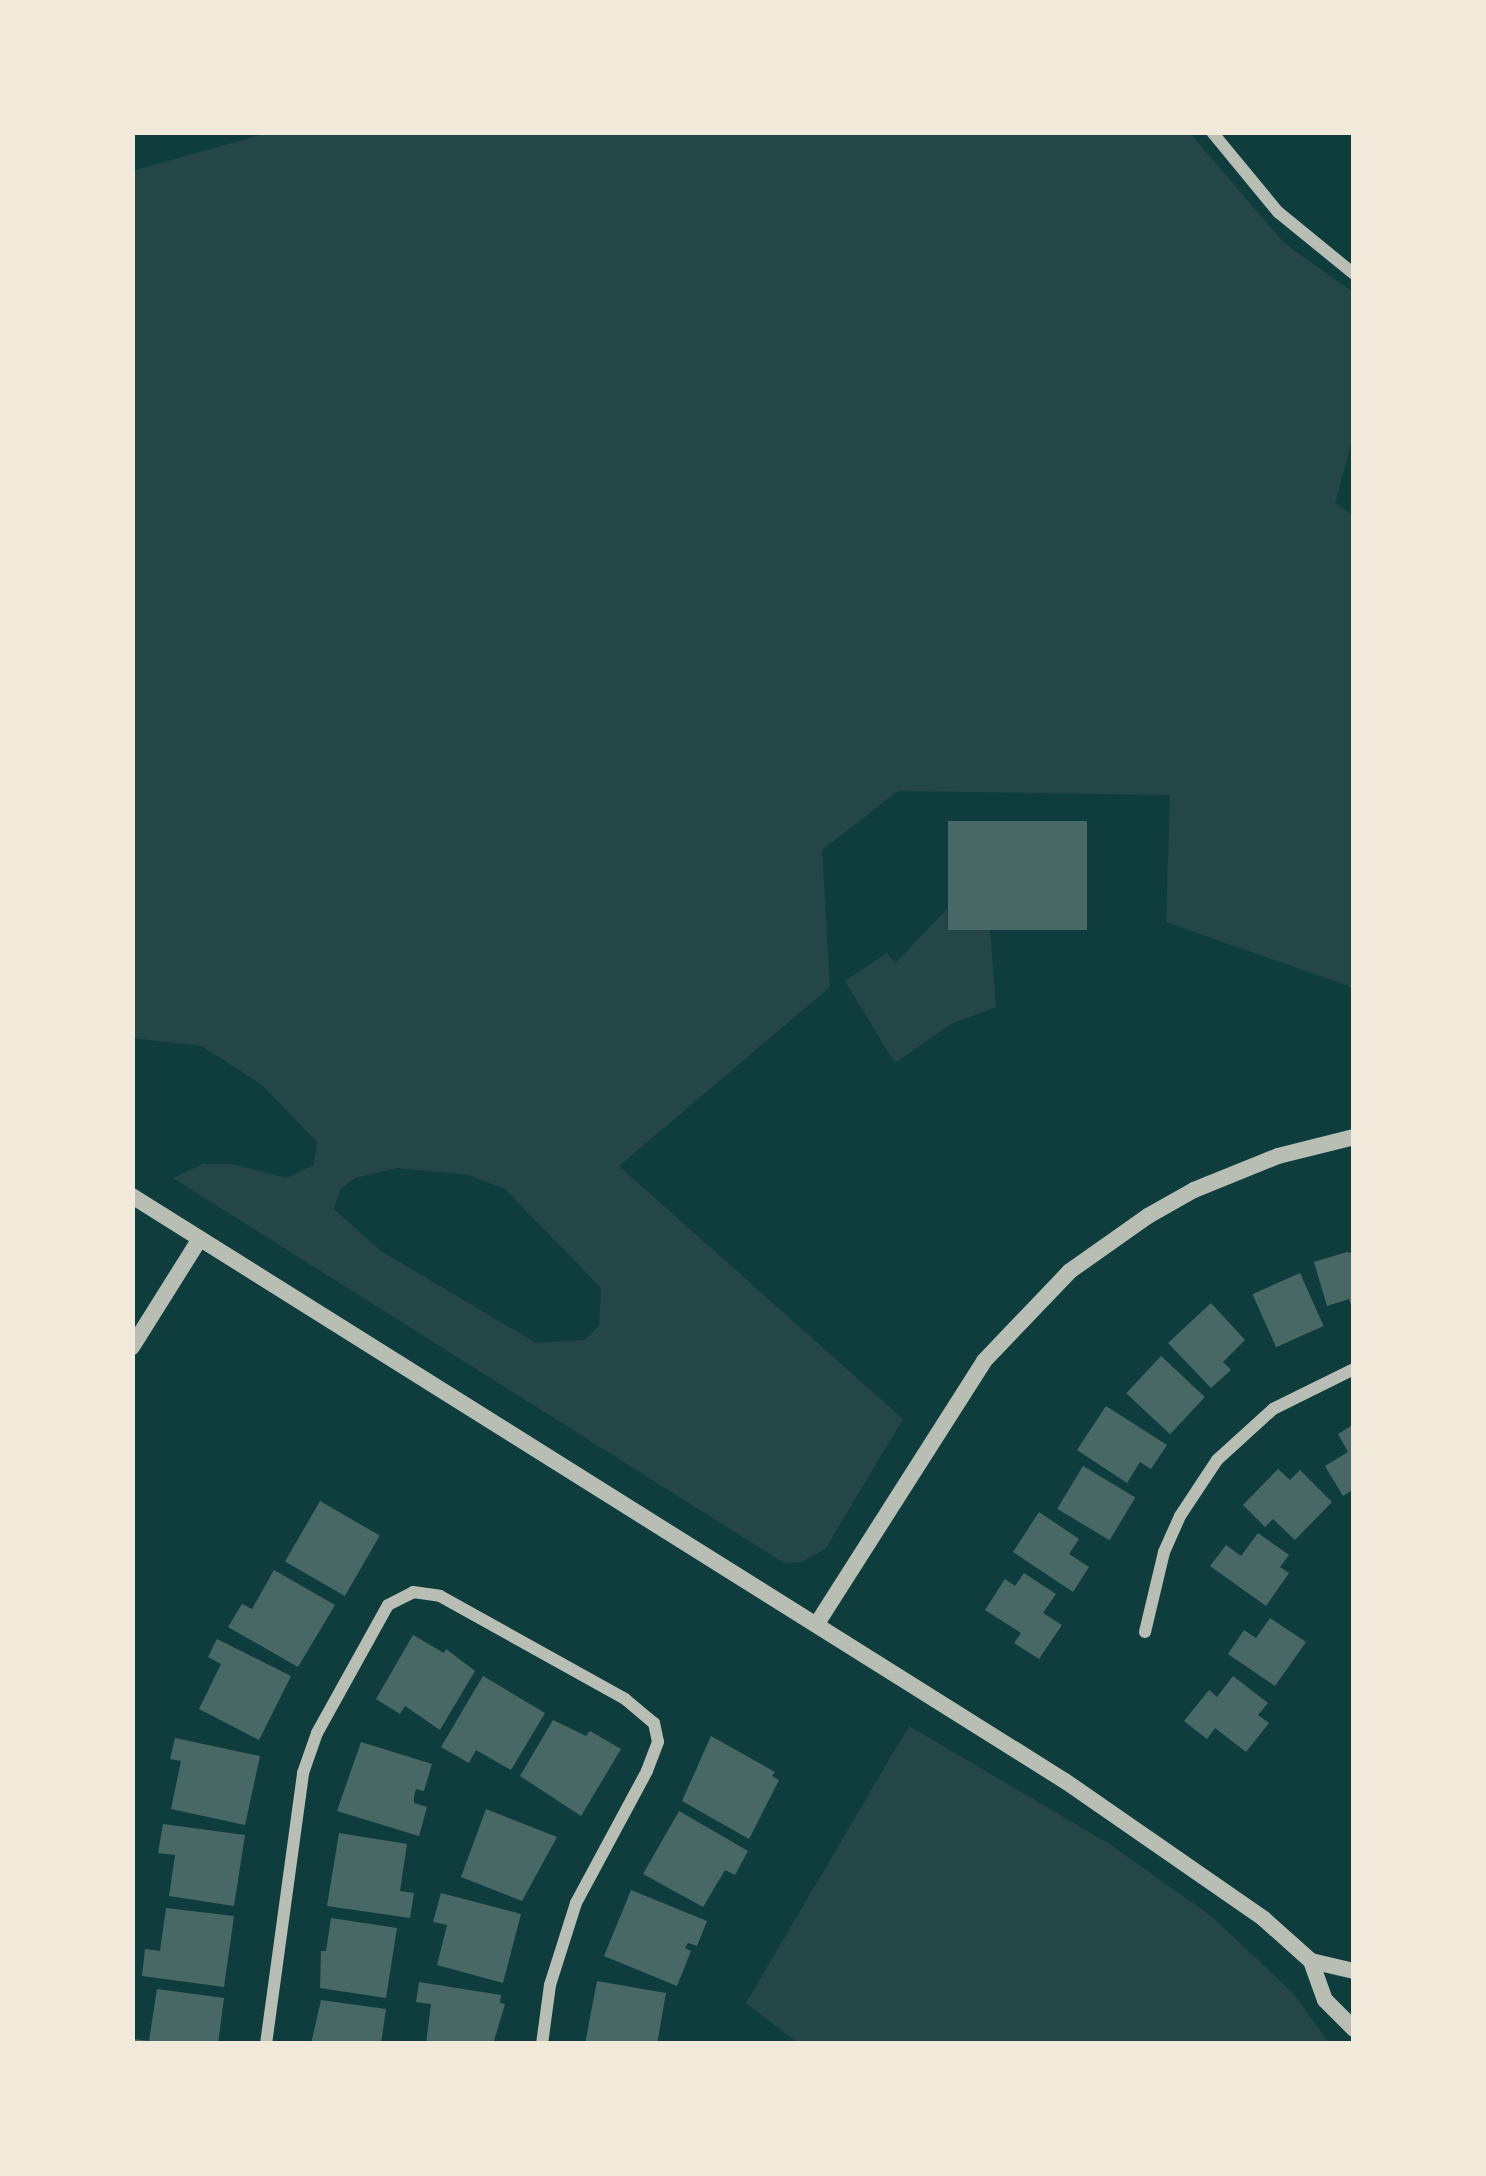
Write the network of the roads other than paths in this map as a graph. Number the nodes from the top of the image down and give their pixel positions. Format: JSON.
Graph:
{"nodes":[{"id":1,"x":1212,"y":132,"type":"edge"},
{"id":2,"x":1354,"y":274,"type":"edge"},
{"id":3,"x":1354,"y":1137,"type":"edge"},
{"id":4,"x":132,"y":1196,"type":"edge"},
{"id":5,"x":199,"y":1240,"type":"junction"},
{"id":6,"x":132,"y":1347,"type":"edge"},
{"id":7,"x":1354,"y":1369,"type":"edge"},
{"id":8,"x":818,"y":1622,"type":"junction"},
{"id":9,"x":1145,"y":1632,"type":"dead end"},
{"id":10,"x":1312,"y":1961,"type":"junction"},
{"id":11,"x":1354,"y":1971,"type":"edge"},
{"id":12,"x":1354,"y":2029,"type":"edge"},
{"id":13,"x":266,"y":2044,"type":"edge"},
{"id":14,"x":542,"y":2044,"type":"edge"}],
"edges":[{"from":1,"to":2,"type":"street"},
{"from":3,"to":8,"type":"street"},
{"from":4,"to":5,"type":"street"},
{"from":5,"to":6,"type":"street"},
{"from":5,"to":8,"type":"street"},
{"from":7,"to":9,"type":"street"},
{"from":8,"to":10,"type":"street"},
{"from":10,"to":11,"type":"street"},
{"from":10,"to":12,"type":"street"},
{"from":13,"to":14,"type":"street"}]}
